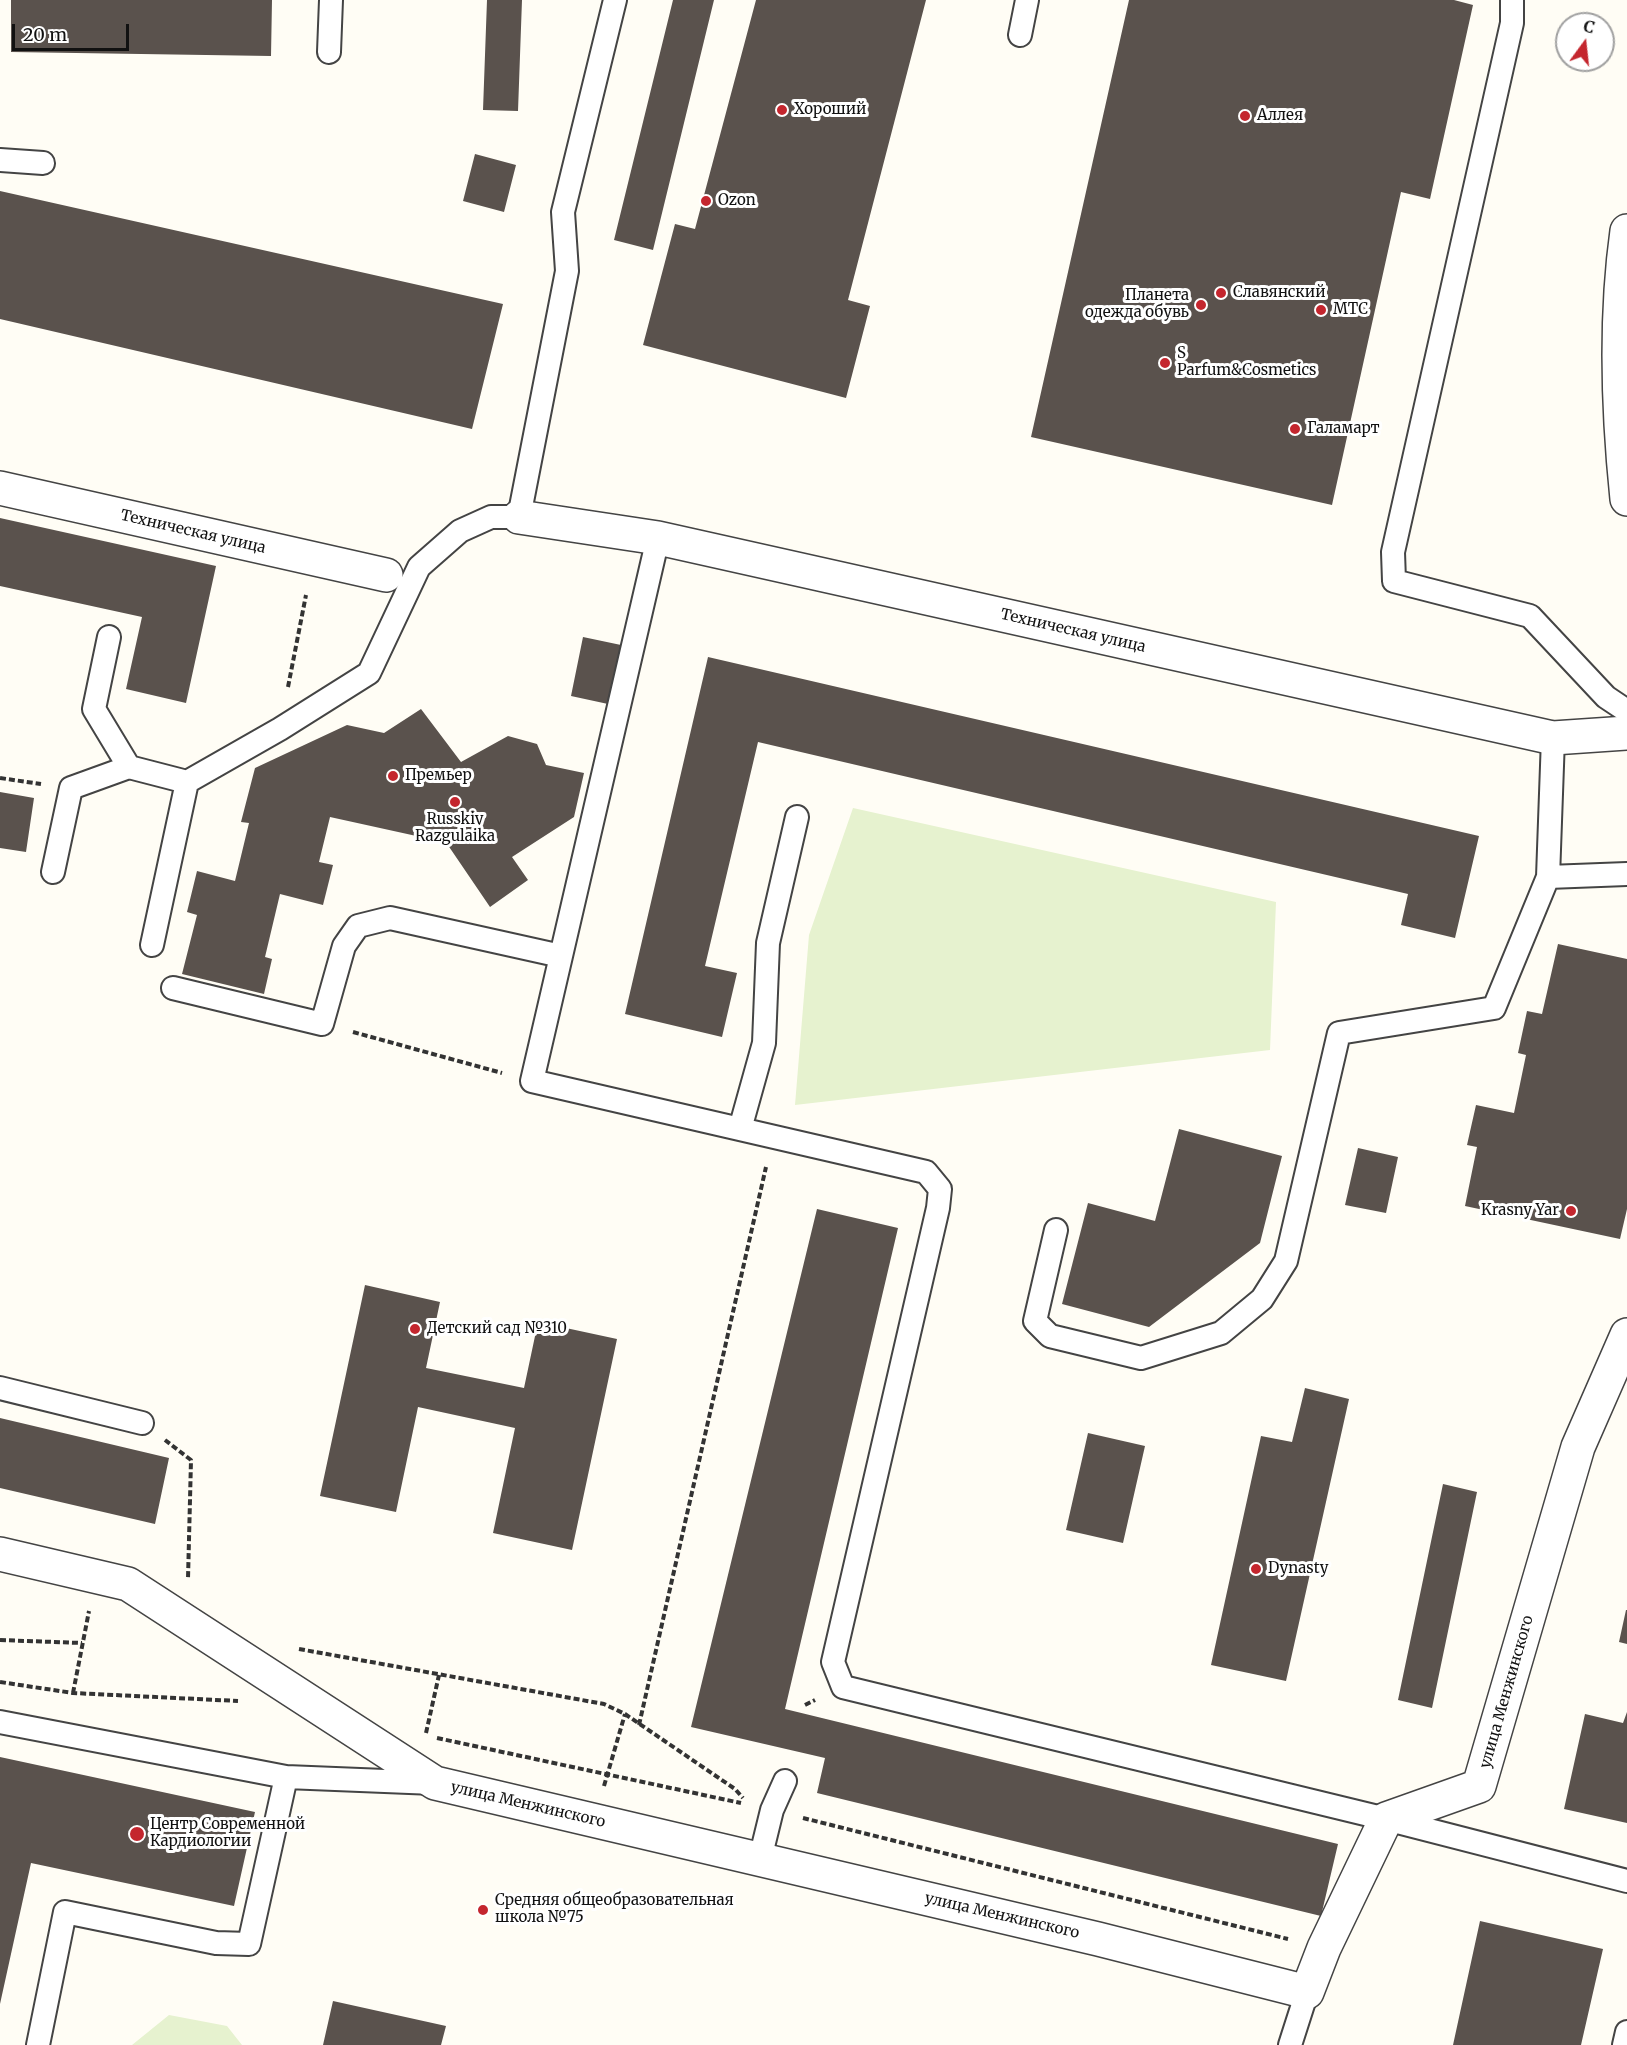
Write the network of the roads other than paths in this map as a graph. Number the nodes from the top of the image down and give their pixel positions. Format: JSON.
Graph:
{"nodes":[{"id":1,"x":331,"y":0,"type":"edge"},
{"id":2,"x":615,"y":0,"type":"edge"},
{"id":3,"x":1027,"y":0,"type":"edge"},
{"id":4,"x":1512,"y":0,"type":"edge"},
{"id":5,"x":1020,"y":35,"type":"dead end"},
{"id":6,"x":329,"y":52,"type":"dead end"},
{"id":7,"x":0,"y":160,"type":"edge"},
{"id":8,"x":43,"y":163,"type":"dead end"},
{"id":9,"x":1627,"y":231,"type":"edge"},
{"id":10,"x":0,"y":488,"type":"edge"},
{"id":11,"x":1627,"y":499,"type":"edge"},
{"id":12,"x":519,"y":517,"type":"junction"},
{"id":13,"x":658,"y":538,"type":"junction"},
{"id":14,"x":386,"y":575,"type":"dead end"},
{"id":15,"x":109,"y":637,"type":"dead end"},
{"id":16,"x":1627,"y":711,"type":"edge"},
{"id":17,"x":1627,"y":734,"type":"edge"},
{"id":18,"x":1553,"y":738,"type":"junction"},
{"id":19,"x":129,"y":766,"type":"junction"},
{"id":20,"x":187,"y":782,"type":"junction"},
{"id":21,"x":797,"y":817,"type":"dead end"},
{"id":22,"x":53,"y":872,"type":"dead end"},
{"id":23,"x":1627,"y":874,"type":"edge"},
{"id":24,"x":1548,"y":877,"type":"junction"},
{"id":25,"x":152,"y":945,"type":"dead end"},
{"id":26,"x":561,"y":956,"type":"junction"},
{"id":27,"x":172,"y":988,"type":"dead end"},
{"id":28,"x":740,"y":1129,"type":"junction"},
{"id":29,"x":1056,"y":1230,"type":"dead end"},
{"id":30,"x":1627,"y":1335,"type":"edge"},
{"id":31,"x":0,"y":1388,"type":"edge"},
{"id":32,"x":142,"y":1423,"type":"road end"},
{"id":33,"x":0,"y":1554,"type":"edge"},
{"id":34,"x":0,"y":1722,"type":"edge"},
{"id":35,"x":286,"y":1777,"type":"junction"},
{"id":36,"x":785,"y":1780,"type":"dead end"},
{"id":37,"x":435,"y":1784,"type":"junction"},
{"id":38,"x":1386,"y":1819,"type":"junction"},
{"id":39,"x":760,"y":1859,"type":"junction"},
{"id":40,"x":1627,"y":1881,"type":"edge"},
{"id":41,"x":1307,"y":1992,"type":"junction"},
{"id":42,"x":1627,"y":2032,"type":"edge"},
{"id":43,"x":38,"y":2045,"type":"edge"},
{"id":44,"x":1290,"y":2045,"type":"edge"},
{"id":45,"x":1624,"y":2045,"type":"edge"}],
"edges":[{"from":1,"to":6,"type":"lane"},
{"from":2,"to":12,"type":"lane"},
{"from":3,"to":5,"type":"lane"},
{"from":4,"to":16,"type":"lane"},
{"from":7,"to":8,"type":"lane"},
{"from":9,"to":11,"type":"street"},
{"from":10,"to":14,"type":"street","name":"Техническая улица"},
{"from":12,"to":13,"type":"street","name":"Техническая улица"},
{"from":12,"to":20,"type":"lane"},
{"from":13,"to":18,"type":"street","name":"Техническая улица"},
{"from":13,"to":26,"type":"lane"},
{"from":15,"to":19,"type":"lane"},
{"from":17,"to":18,"type":"street","name":"Техническая улица"},
{"from":18,"to":24,"type":"lane"},
{"from":19,"to":20,"type":"lane"},
{"from":19,"to":22,"type":"lane"},
{"from":20,"to":25,"type":"lane"},
{"from":21,"to":28,"type":"lane"},
{"from":23,"to":24,"type":"lane"},
{"from":24,"to":29,"type":"lane"},
{"from":26,"to":27,"type":"lane"},
{"from":26,"to":28,"type":"lane"},
{"from":28,"to":38,"type":"lane"},
{"from":30,"to":38,"type":"street","name":"улица Менжинского"},
{"from":31,"to":32,"type":"lane"},
{"from":33,"to":37,"type":"street","name":"улица Менжинского"},
{"from":34,"to":35,"type":"lane"},
{"from":35,"to":37,"type":"lane"},
{"from":35,"to":43,"type":"lane"},
{"from":36,"to":39,"type":"lane"},
{"from":37,"to":39,"type":"street","name":"улица Менжинского"},
{"from":38,"to":40,"type":"lane"},
{"from":38,"to":41,"type":"street"},
{"from":39,"to":41,"type":"street","name":"улица Менжинского"},
{"from":41,"to":44,"type":"lane"},
{"from":42,"to":45,"type":"lane"}]}
